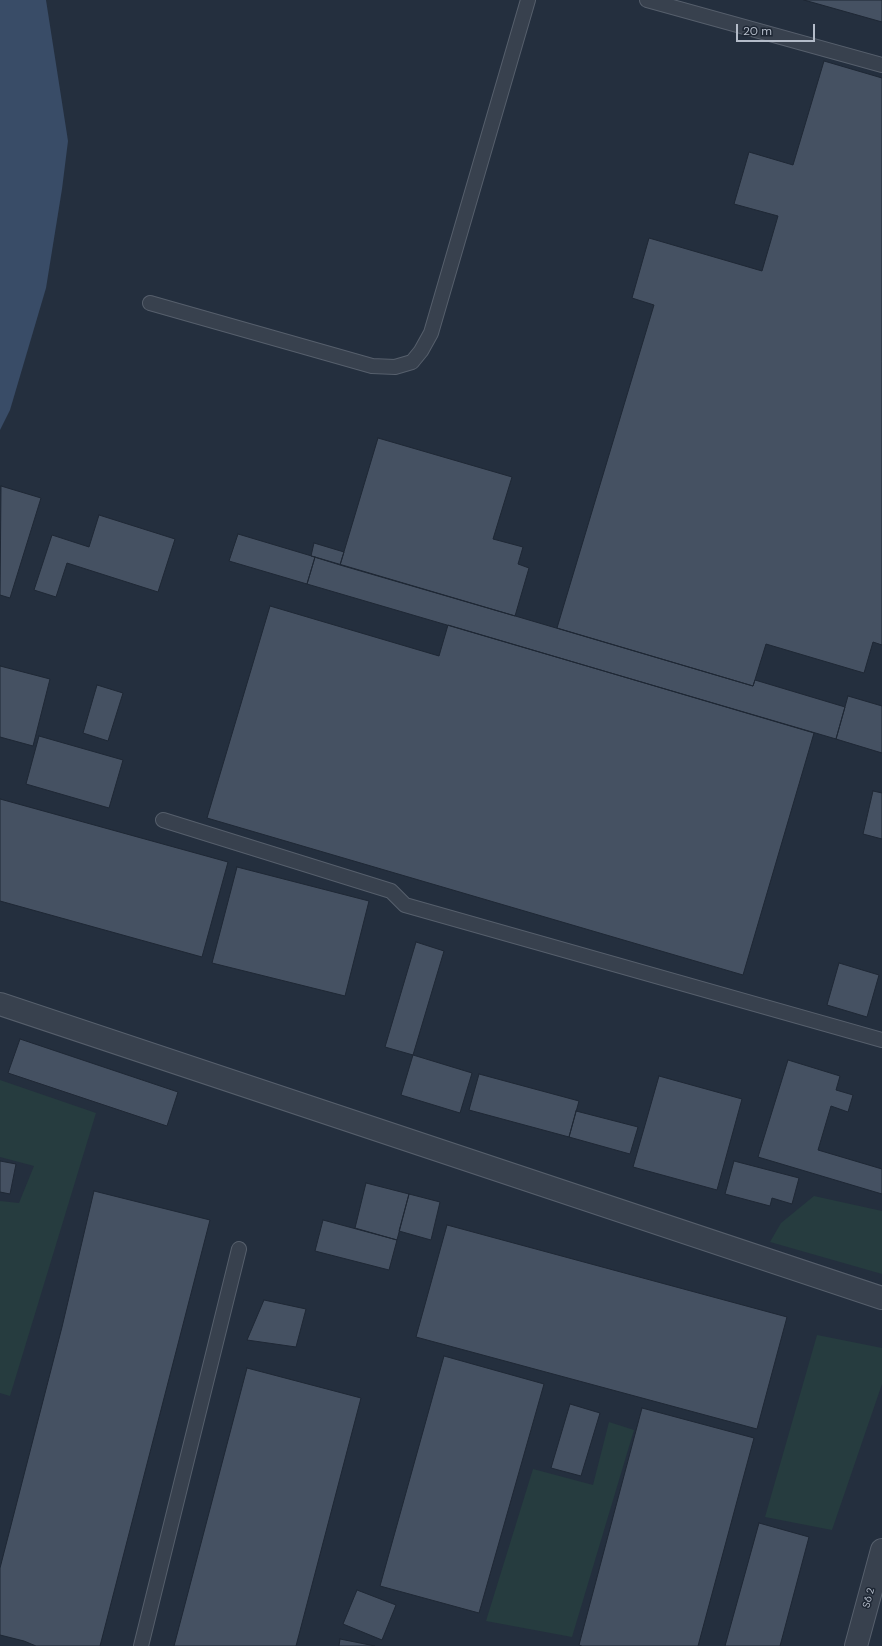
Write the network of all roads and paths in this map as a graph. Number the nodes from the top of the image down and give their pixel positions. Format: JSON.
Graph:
{"nodes":[{"id":1,"x":528,"y":0,"type":"edge"},
{"id":2,"x":647,"y":0,"type":"edge"},
{"id":3,"x":882,"y":65,"type":"edge"},
{"id":4,"x":150,"y":303,"type":"dead end"},
{"id":5,"x":163,"y":820,"type":"dead end"},
{"id":6,"x":0,"y":1004,"type":"edge"},
{"id":7,"x":882,"y":1040,"type":"edge"},
{"id":8,"x":239,"y":1249,"type":"dead end"},
{"id":9,"x":882,"y":1298,"type":"edge"},
{"id":10,"x":882,"y":1550,"type":"edge"},
{"id":11,"x":141,"y":1646,"type":"edge"},
{"id":12,"x":856,"y":1646,"type":"edge"}],
"edges":[{"from":1,"to":4,"type":"lane"},
{"from":2,"to":3,"type":"lane"},
{"from":5,"to":7,"type":"lane"},
{"from":6,"to":9,"type":"street"},
{"from":8,"to":11,"type":"lane"},
{"from":10,"to":12,"type":"street","name":"Số 2"}]}
